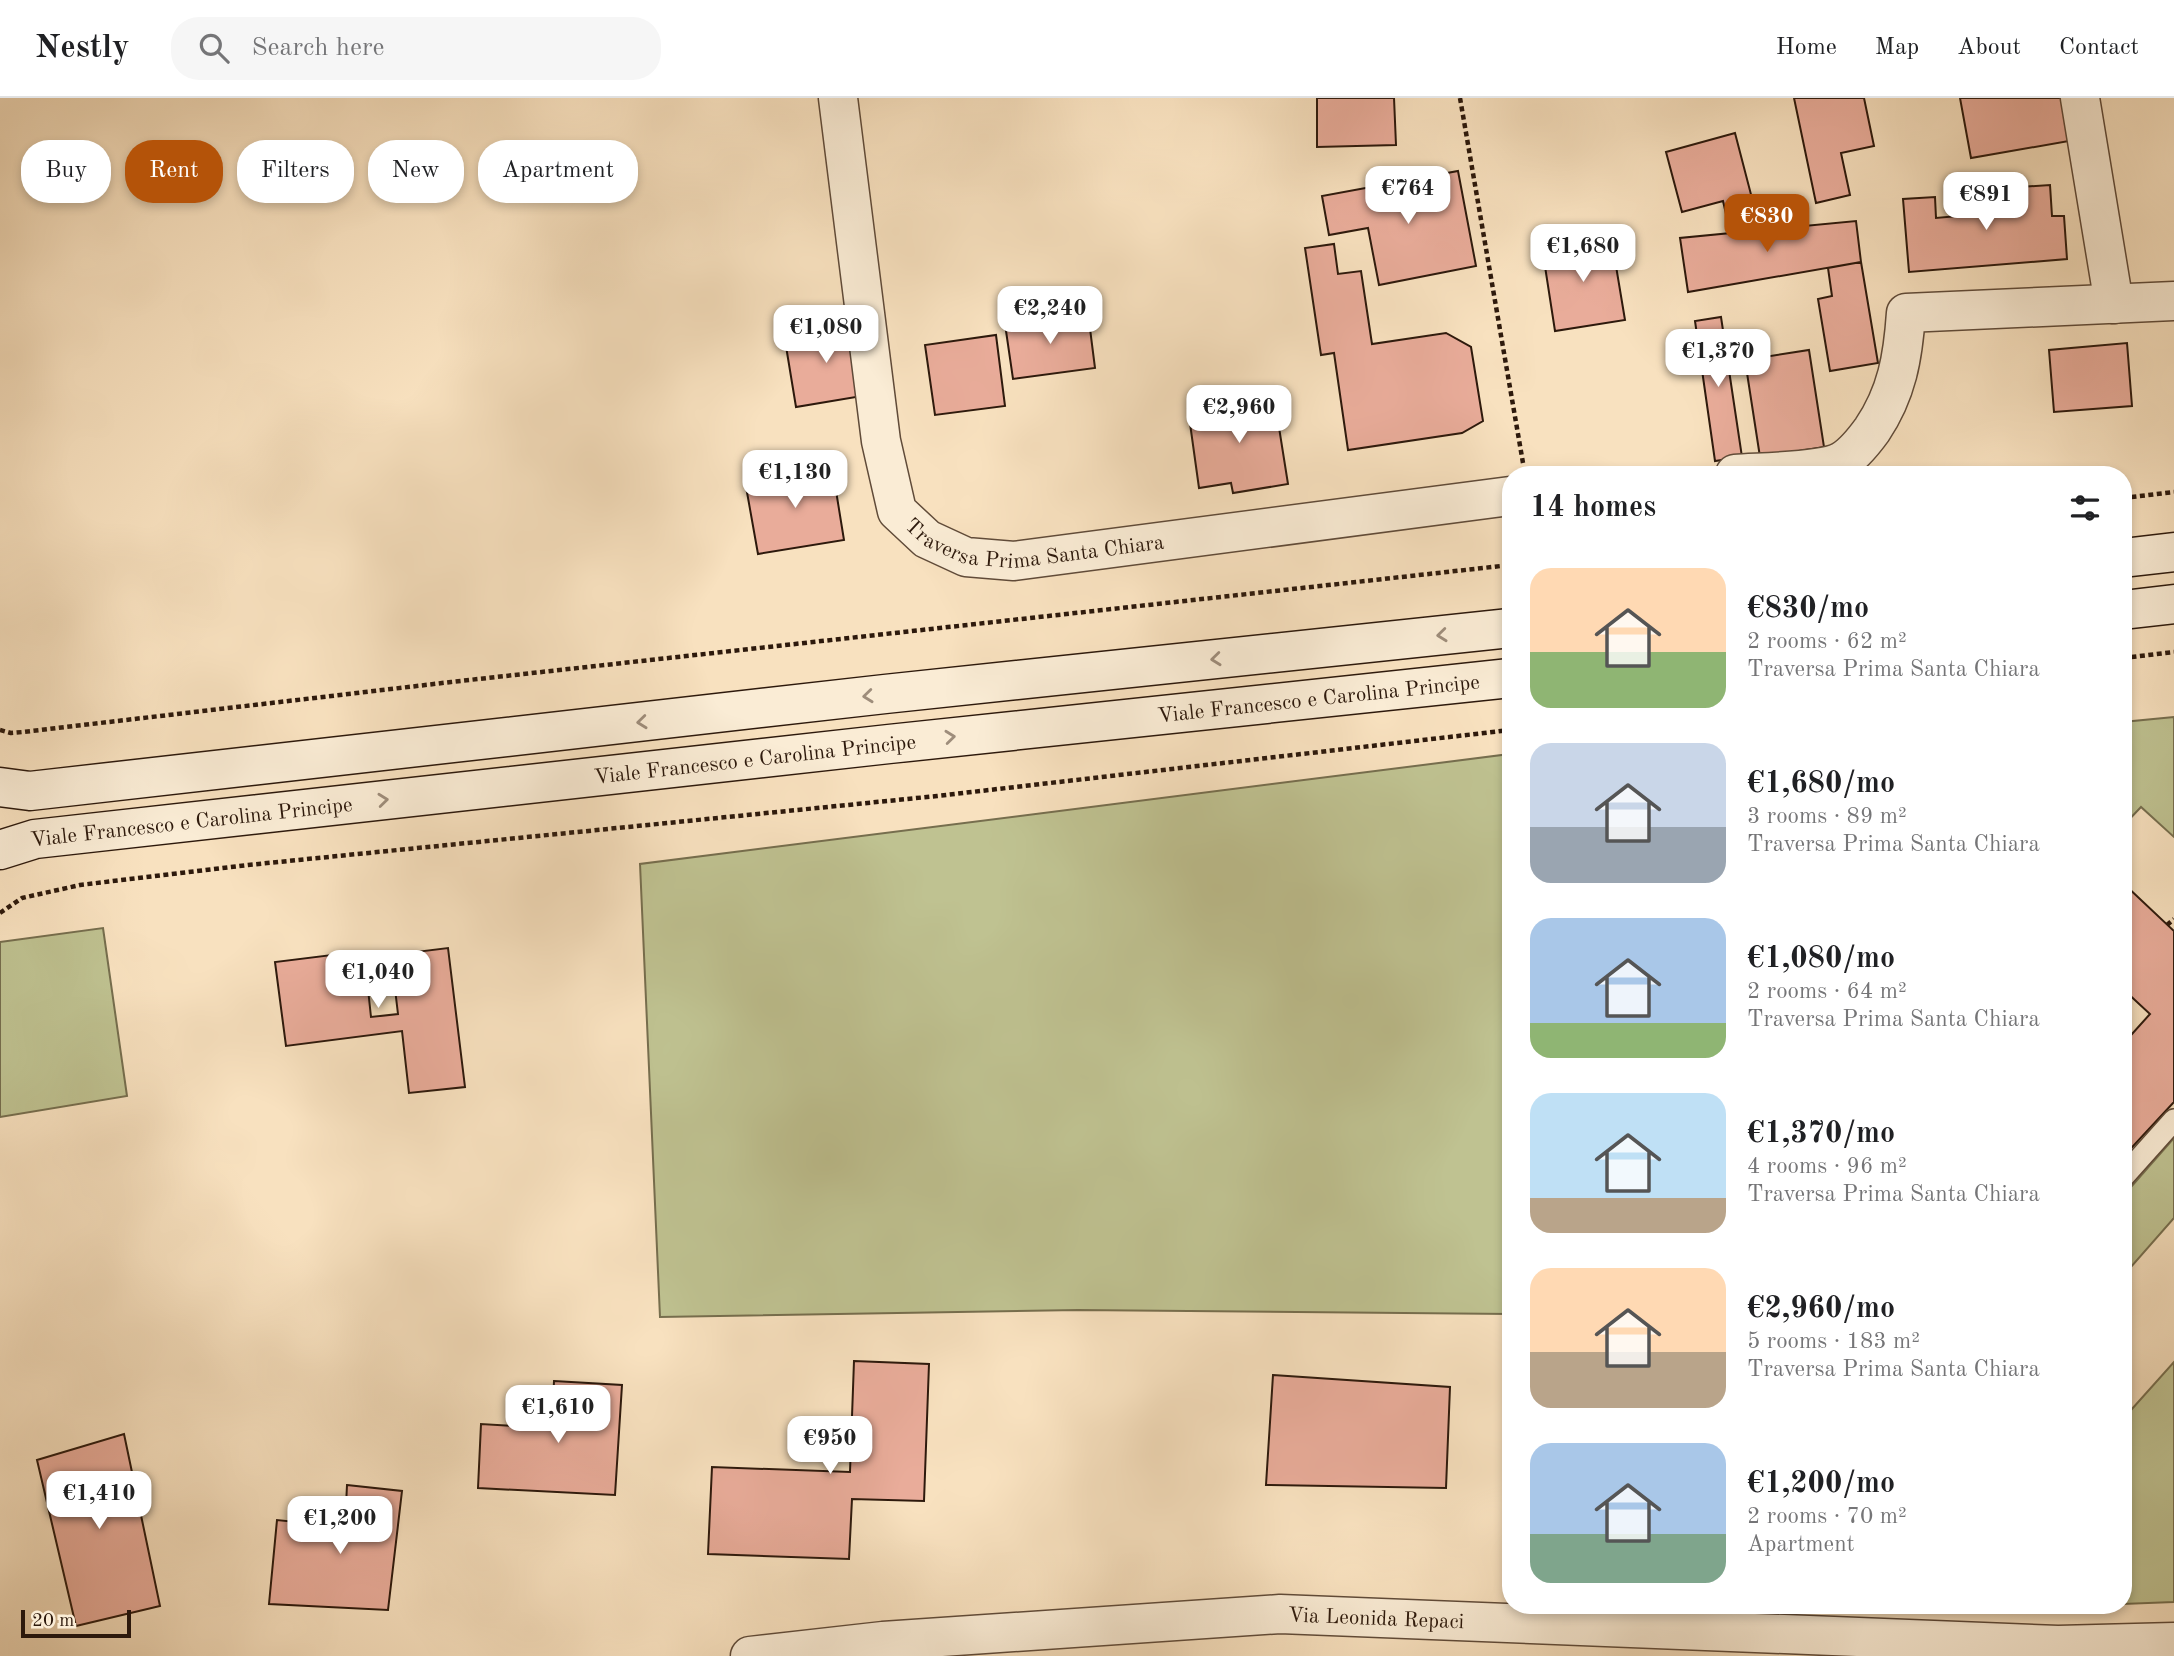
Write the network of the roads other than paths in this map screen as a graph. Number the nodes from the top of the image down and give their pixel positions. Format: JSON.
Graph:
{"nodes":[{"id":1,"x":838,"y":98,"type":"edge"},
{"id":2,"x":2080,"y":98,"type":"edge"},
{"id":3,"x":2174,"y":301,"type":"edge"},
{"id":4,"x":2114,"y":304,"type":"junction"},
{"id":5,"x":1820,"y":466,"type":"edge"},
{"id":6,"x":1502,"y":497,"type":"edge"},
{"id":7,"x":2174,"y":552,"type":"edge"},
{"id":8,"x":2132,"y":557,"type":"edge"},
{"id":9,"x":2174,"y":604,"type":"edge"},
{"id":10,"x":2132,"y":609,"type":"edge"},
{"id":11,"x":1502,"y":629,"type":"edge"},
{"id":12,"x":1502,"y":679,"type":"edge"},
{"id":13,"x":0,"y":787,"type":"edge"},
{"id":14,"x":0,"y":850,"type":"edge"},
{"id":15,"x":2174,"y":1119,"type":"edge"},
{"id":16,"x":2132,"y":1167,"type":"edge"},
{"id":17,"x":1594,"y":1615,"type":"edge"},
{"id":18,"x":2174,"y":1642,"type":"edge"},
{"id":19,"x":1024,"y":1644,"type":"edge"},
{"id":20,"x":2053,"y":1650,"type":"edge"},
{"id":21,"x":750,"y":1656,"type":"edge"}],
"edges":[{"from":1,"to":6,"type":"street","name":"Traversa Prima Santa Chiara"},
{"from":2,"to":4,"type":"street"},
{"from":3,"to":4,"type":"street"},
{"from":4,"to":5,"type":"street"},
{"from":7,"to":8,"type":"street"},
{"from":9,"to":10,"type":"street"},
{"from":11,"to":13,"type":"street","one_way":true},
{"from":14,"to":12,"type":"street","name":"Viale Francesco e Carolina Principe","one_way":true},
{"from":15,"to":16,"type":"lane"},
{"from":17,"to":19,"type":"street","name":"Via Leonida Repaci"},
{"from":17,"to":20,"type":"street","name":"Via Leonida Repaci"},
{"from":18,"to":20,"type":"street","name":"Via Leonida Repaci"},
{"from":19,"to":21,"type":"street","name":"Via Leonida Repaci"}]}
